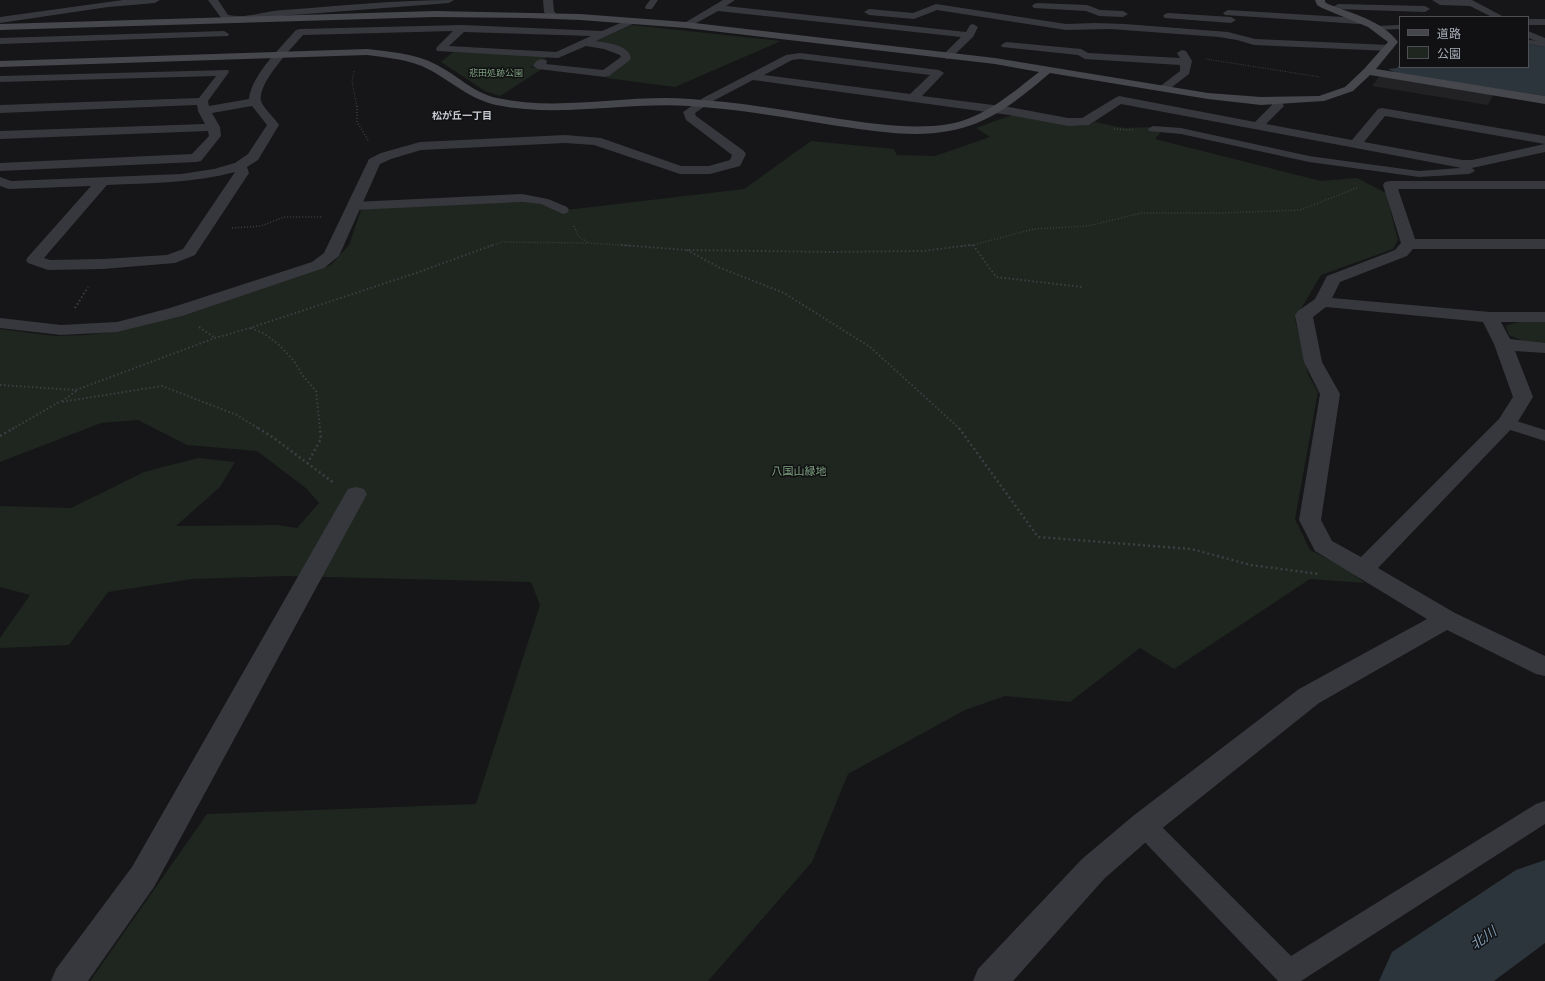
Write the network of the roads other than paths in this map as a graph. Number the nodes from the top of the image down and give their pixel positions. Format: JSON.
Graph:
{"nodes":[{"id":1,"x":156,"y":0,"type":"edge"},
{"id":2,"x":213,"y":0,"type":"edge"},
{"id":3,"x":449,"y":0,"type":"edge"},
{"id":4,"x":548,"y":0,"type":"edge"},
{"id":5,"x":654,"y":0,"type":"edge"},
{"id":6,"x":711,"y":0,"type":"edge"},
{"id":7,"x":730,"y":0,"type":"edge"},
{"id":8,"x":1437,"y":0,"type":"edge"},
{"id":9,"x":434,"y":1,"type":"junction"},
{"id":10,"x":1035,"y":3,"type":"edge"},
{"id":11,"x":1322,"y":3,"type":"edge"},
{"id":12,"x":1081,"y":4,"type":"edge"},
{"id":13,"x":649,"y":7,"type":"dead end"},
{"id":14,"x":718,"y":8,"type":"junction"},
{"id":15,"x":1425,"y":9,"type":"dead end"},
{"id":16,"x":982,"y":10,"type":"junction"},
{"id":17,"x":435,"y":14,"type":"junction"},
{"id":18,"x":1130,"y":14,"type":"dead end"},
{"id":19,"x":552,"y":15,"type":"junction"},
{"id":20,"x":1161,"y":16,"type":"dead end"},
{"id":21,"x":1496,"y":16,"type":"edge"},
{"id":22,"x":0,"y":20,"type":"edge"},
{"id":23,"x":237,"y":20,"type":"junction"},
{"id":24,"x":632,"y":21,"type":"junction"},
{"id":25,"x":1027,"y":21,"type":"junction"},
{"id":26,"x":1359,"y":21,"type":"junction"},
{"id":27,"x":854,"y":22,"type":"junction"},
{"id":28,"x":1235,"y":22,"type":"junction"},
{"id":29,"x":1529,"y":22,"type":"edge"},
{"id":30,"x":1545,"y":22,"type":"edge"},
{"id":31,"x":686,"y":25,"type":"junction"},
{"id":32,"x":0,"y":27,"type":"edge"},
{"id":33,"x":1399,"y":27,"type":"edge"},
{"id":34,"x":462,"y":28,"type":"junction"},
{"id":35,"x":1375,"y":28,"type":"junction"},
{"id":36,"x":1162,"y":30,"type":"junction"},
{"id":37,"x":1362,"y":32,"type":"dead end"},
{"id":38,"x":1385,"y":33,"type":"junction"},
{"id":39,"x":604,"y":34,"type":"junction"},
{"id":40,"x":1529,"y":34,"type":"edge"},
{"id":41,"x":969,"y":35,"type":"junction"},
{"id":42,"x":1009,"y":37,"type":"junction"},
{"id":43,"x":0,"y":41,"type":"edge"},
{"id":44,"x":1545,"y":41,"type":"edge"},
{"id":45,"x":1529,"y":42,"type":"edge"},
{"id":46,"x":585,"y":43,"type":"junction"},
{"id":47,"x":1545,"y":44,"type":"edge"},
{"id":48,"x":1389,"y":48,"type":"junction"},
{"id":49,"x":209,"y":50,"type":"junction"},
{"id":50,"x":282,"y":54,"type":"junction"},
{"id":51,"x":558,"y":54,"type":"junction"},
{"id":52,"x":948,"y":56,"type":"junction"},
{"id":53,"x":995,"y":61,"type":"junction"},
{"id":54,"x":1186,"y":62,"type":"junction"},
{"id":55,"x":0,"y":64,"type":"edge"},
{"id":56,"x":1049,"y":69,"type":"junction"},
{"id":57,"x":1368,"y":71,"type":"junction"},
{"id":58,"x":753,"y":77,"type":"junction"},
{"id":59,"x":0,"y":80,"type":"edge"},
{"id":60,"x":1164,"y":88,"type":"junction"},
{"id":61,"x":913,"y":98,"type":"junction"},
{"id":62,"x":1545,"y":100,"type":"edge"},
{"id":63,"x":1276,"y":101,"type":"junction"},
{"id":64,"x":255,"y":102,"type":"junction"},
{"id":65,"x":702,"y":103,"type":"junction"},
{"id":66,"x":203,"y":106,"type":"junction"},
{"id":67,"x":21,"y":108,"type":"junction"},
{"id":68,"x":0,"y":109,"type":"edge"},
{"id":69,"x":997,"y":109,"type":"junction"},
{"id":70,"x":0,"y":126,"type":"edge"},
{"id":71,"x":1257,"y":126,"type":"junction"},
{"id":72,"x":214,"y":127,"type":"junction"},
{"id":73,"x":1153,"y":129,"type":"dead end"},
{"id":74,"x":0,"y":135,"type":"edge"},
{"id":75,"x":1545,"y":140,"type":"edge"},
{"id":76,"x":1355,"y":144,"type":"junction"},
{"id":77,"x":1545,"y":148,"type":"edge"},
{"id":78,"x":1462,"y":164,"type":"junction"},
{"id":79,"x":240,"y":166,"type":"junction"},
{"id":80,"x":0,"y":167,"type":"edge"},
{"id":81,"x":0,"y":181,"type":"edge"},
{"id":82,"x":102,"y":182,"type":"junction"},
{"id":83,"x":1545,"y":185,"type":"edge"},
{"id":84,"x":563,"y":210,"type":"dead end"},
{"id":85,"x":351,"y":213,"type":"junction"},
{"id":86,"x":1409,"y":244,"type":"junction"},
{"id":87,"x":1545,"y":244,"type":"edge"},
{"id":88,"x":1322,"y":302,"type":"junction"},
{"id":89,"x":1490,"y":317,"type":"junction"},
{"id":90,"x":1545,"y":317,"type":"edge"},
{"id":91,"x":0,"y":323,"type":"edge"},
{"id":92,"x":1503,"y":344,"type":"junction"},
{"id":93,"x":1545,"y":348,"type":"edge"},
{"id":94,"x":1507,"y":423,"type":"junction"},
{"id":95,"x":1545,"y":436,"type":"edge"},
{"id":96,"x":356,"y":494,"type":"road end"},
{"id":97,"x":1364,"y":569,"type":"junction"},
{"id":98,"x":1446,"y":619,"type":"junction"},
{"id":99,"x":1545,"y":668,"type":"edge"},
{"id":100,"x":1545,"y":811,"type":"edge"},
{"id":101,"x":1144,"y":825,"type":"junction"},
{"id":102,"x":68,"y":981,"type":"edge"},
{"id":103,"x":990,"y":981,"type":"edge"}],
"edges":[{"from":1,"to":22,"type":"street"},
{"from":2,"to":23,"type":"street"},
{"from":3,"to":9,"type":"street"},
{"from":4,"to":19,"type":"street"},
{"from":5,"to":13,"type":"lane"},
{"from":6,"to":7,"type":"street"},
{"from":7,"to":14,"type":"street"},
{"from":8,"to":21,"type":"street"},
{"from":9,"to":17,"type":"street"},
{"from":9,"to":23,"type":"street"},
{"from":10,"to":12,"type":"street"},
{"from":10,"to":25,"type":"street"},
{"from":11,"to":15,"type":"street"},
{"from":11,"to":26,"type":"street"},
{"from":12,"to":18,"type":"street"},
{"from":14,"to":27,"type":"street"},
{"from":14,"to":31,"type":"street"},
{"from":16,"to":25,"type":"street"},
{"from":16,"to":27,"type":"street"},
{"from":16,"to":41,"type":"street"},
{"from":17,"to":19,"type":"street"},
{"from":17,"to":23,"type":"street"},
{"from":19,"to":24,"type":"street"},
{"from":20,"to":28,"type":"street"},
{"from":23,"to":32,"type":"street"},
{"from":24,"to":31,"type":"street"},
{"from":24,"to":39,"type":"street"},
{"from":25,"to":36,"type":"street"},
{"from":25,"to":42,"type":"street"},
{"from":26,"to":28,"type":"street"},
{"from":26,"to":35,"type":"street"},
{"from":27,"to":41,"type":"street"},
{"from":28,"to":36,"type":"street"},
{"from":28,"to":48,"type":"street"},
{"from":29,"to":30,"type":"street"},
{"from":31,"to":52,"type":"street"},
{"from":33,"to":35,"type":"lane"},
{"from":34,"to":39,"type":"street"},
{"from":34,"to":50,"type":"street"},
{"from":34,"to":51,"type":"street"},
{"from":35,"to":38,"type":"street"},
{"from":36,"to":54,"type":"street"},
{"from":37,"to":38,"type":"street"},
{"from":38,"to":48,"type":"street"},
{"from":39,"to":46,"type":"street"},
{"from":40,"to":44,"type":"street"},
{"from":41,"to":52,"type":"street"},
{"from":42,"to":53,"type":"street"},
{"from":42,"to":54,"type":"street"},
{"from":43,"to":49,"type":"street"},
{"from":45,"to":47,"type":"lane"},
{"from":46,"to":51,"type":"street"},
{"from":46,"to":51,"type":"street"},
{"from":48,"to":57,"type":"street"},
{"from":49,"to":50,"type":"street"},
{"from":49,"to":55,"type":"street"},
{"from":50,"to":64,"type":"street"},
{"from":50,"to":65,"type":"street"},
{"from":52,"to":53,"type":"street"},
{"from":53,"to":56,"type":"street"},
{"from":54,"to":60,"type":"street"},
{"from":56,"to":60,"type":"street"},
{"from":56,"to":69,"type":"street"},
{"from":57,"to":62,"type":"street"},
{"from":57,"to":63,"type":"street"},
{"from":58,"to":61,"type":"street"},
{"from":58,"to":61,"type":"street"},
{"from":58,"to":65,"type":"street"},
{"from":59,"to":66,"type":"street"},
{"from":60,"to":63,"type":"street"},
{"from":61,"to":69,"type":"street"},
{"from":63,"to":71,"type":"street"},
{"from":64,"to":66,"type":"street"},
{"from":64,"to":79,"type":"street"},
{"from":65,"to":69,"type":"street"},
{"from":65,"to":85,"type":"street"},
{"from":66,"to":67,"type":"street"},
{"from":66,"to":72,"type":"street"},
{"from":67,"to":68,"type":"street"},
{"from":67,"to":70,"type":"street"},
{"from":69,"to":71,"type":"street"},
{"from":71,"to":76,"type":"street"},
{"from":72,"to":74,"type":"street"},
{"from":72,"to":80,"type":"street"},
{"from":73,"to":78,"type":"lane"},
{"from":75,"to":76,"type":"street"},
{"from":76,"to":78,"type":"street"},
{"from":77,"to":78,"type":"street"},
{"from":79,"to":82,"type":"street"},
{"from":79,"to":82,"type":"street"},
{"from":81,"to":82,"type":"street"},
{"from":83,"to":86,"type":"street"},
{"from":84,"to":85,"type":"lane"},
{"from":85,"to":91,"type":"street"},
{"from":86,"to":87,"type":"street"},
{"from":86,"to":88,"type":"street"},
{"from":88,"to":89,"type":"street"},
{"from":88,"to":97,"type":"street"},
{"from":89,"to":90,"type":"street"},
{"from":89,"to":92,"type":"street"},
{"from":92,"to":93,"type":"street"},
{"from":92,"to":94,"type":"street"},
{"from":94,"to":95,"type":"lane"},
{"from":94,"to":97,"type":"street"},
{"from":96,"to":102,"type":"street"},
{"from":97,"to":98,"type":"street"},
{"from":98,"to":99,"type":"street"},
{"from":98,"to":101,"type":"street"},
{"from":100,"to":101,"type":"lane"},
{"from":101,"to":103,"type":"street"}]}
